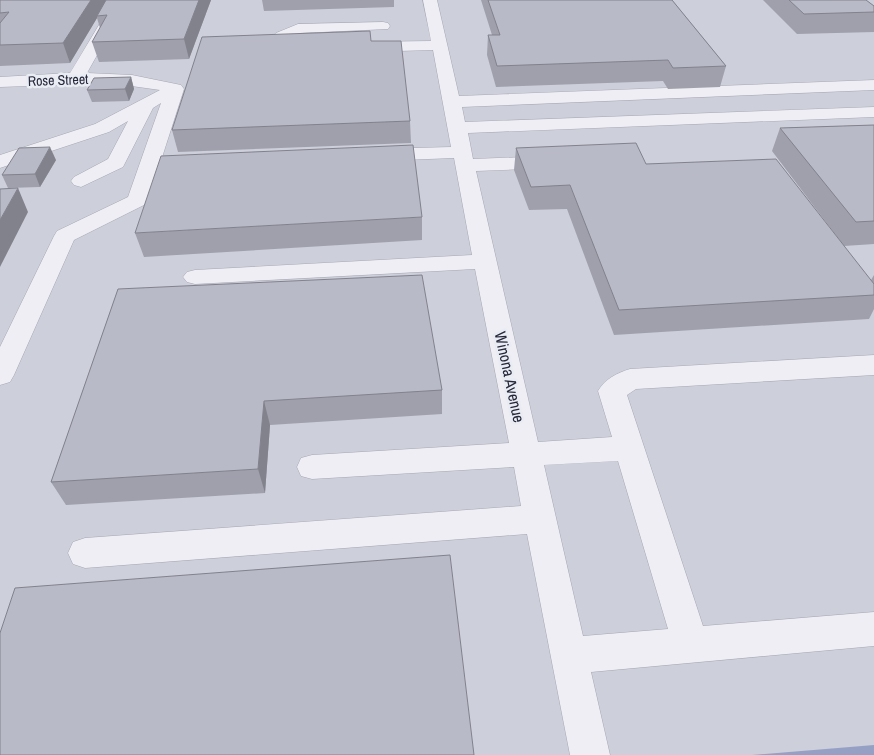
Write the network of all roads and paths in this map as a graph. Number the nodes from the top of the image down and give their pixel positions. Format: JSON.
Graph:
{"nodes":[{"id":1,"x":121,"y":0,"type":"edge"},
{"id":2,"x":430,"y":0,"type":"edge"},
{"id":3,"x":383,"y":26,"type":"dead end"},
{"id":4,"x":262,"y":36,"type":"edge"},
{"id":5,"x":439,"y":45,"type":"junction"},
{"id":6,"x":343,"y":48,"type":"edge"},
{"id":7,"x":75,"y":79,"type":"junction"},
{"id":8,"x":0,"y":82,"type":"edge"},
{"id":9,"x":874,"y":85,"type":"edge"},
{"id":10,"x":175,"y":89,"type":"junction"},
{"id":11,"x":735,"y":91,"type":"junction"},
{"id":12,"x":521,"y":99,"type":"junction"},
{"id":13,"x":451,"y":102,"type":"junction"},
{"id":14,"x":146,"y":104,"type":"junction"},
{"id":15,"x":874,"y":112,"type":"edge"},
{"id":16,"x":756,"y":117,"type":"junction"},
{"id":17,"x":530,"y":126,"type":"junction"},
{"id":18,"x":461,"y":149,"type":"junction"},
{"id":19,"x":356,"y":156,"type":"edge"},
{"id":20,"x":568,"y":161,"type":"edge"},
{"id":21,"x":0,"y":162,"type":"edge"},
{"id":22,"x":81,"y":180,"type":"dead end"},
{"id":23,"x":485,"y":262,"type":"junction"},
{"id":24,"x":195,"y":277,"type":"dead end"},
{"id":25,"x":874,"y":365,"type":"edge"},
{"id":26,"x":0,"y":375,"type":"edge"},
{"id":27,"x":630,"y":448,"type":"junction"},
{"id":28,"x":526,"y":453,"type":"junction"},
{"id":29,"x":312,"y":468,"type":"dead end"},
{"id":30,"x":540,"y":519,"type":"junction"},
{"id":31,"x":85,"y":553,"type":"dead end"},
{"id":32,"x":874,"y":629,"type":"edge"},
{"id":33,"x":691,"y":646,"type":"junction"},
{"id":34,"x":569,"y":656,"type":"junction"},
{"id":35,"x":590,"y":755,"type":"edge"}],
"edges":[{"from":1,"to":7,"type":"street"},
{"from":2,"to":5,"type":"street","name":"Winona Avenue"},
{"from":3,"to":4,"type":"street"},
{"from":5,"to":6,"type":"street"},
{"from":5,"to":13,"type":"street","name":"Winona Avenue"},
{"from":7,"to":8,"type":"street","name":"Rose Street"},
{"from":7,"to":10,"type":"street","name":"Rose Street"},
{"from":9,"to":11,"type":"street"},
{"from":10,"to":14,"type":"street"},
{"from":10,"to":26,"type":"street"},
{"from":11,"to":12,"type":"street"},
{"from":11,"to":16,"type":"street"},
{"from":12,"to":13,"type":"street"},
{"from":12,"to":17,"type":"street"},
{"from":13,"to":18,"type":"street","name":"Winona Avenue"},
{"from":14,"to":21,"type":"street"},
{"from":14,"to":22,"type":"street"},
{"from":15,"to":16,"type":"street"},
{"from":16,"to":17,"type":"street"},
{"from":17,"to":18,"type":"street"},
{"from":18,"to":19,"type":"street"},
{"from":18,"to":20,"type":"street"},
{"from":18,"to":23,"type":"street","name":"Winona Avenue"},
{"from":23,"to":24,"type":"street"},
{"from":23,"to":28,"type":"street","name":"Winona Avenue"},
{"from":25,"to":27,"type":"street"},
{"from":27,"to":28,"type":"street"},
{"from":27,"to":33,"type":"street"},
{"from":28,"to":29,"type":"street"},
{"from":28,"to":30,"type":"street","name":"Winona Avenue"},
{"from":30,"to":31,"type":"street"},
{"from":30,"to":34,"type":"street","name":"Winona Avenue"},
{"from":32,"to":33,"type":"street"},
{"from":33,"to":34,"type":"street"},
{"from":34,"to":35,"type":"street","name":"Winona Avenue"}]}
